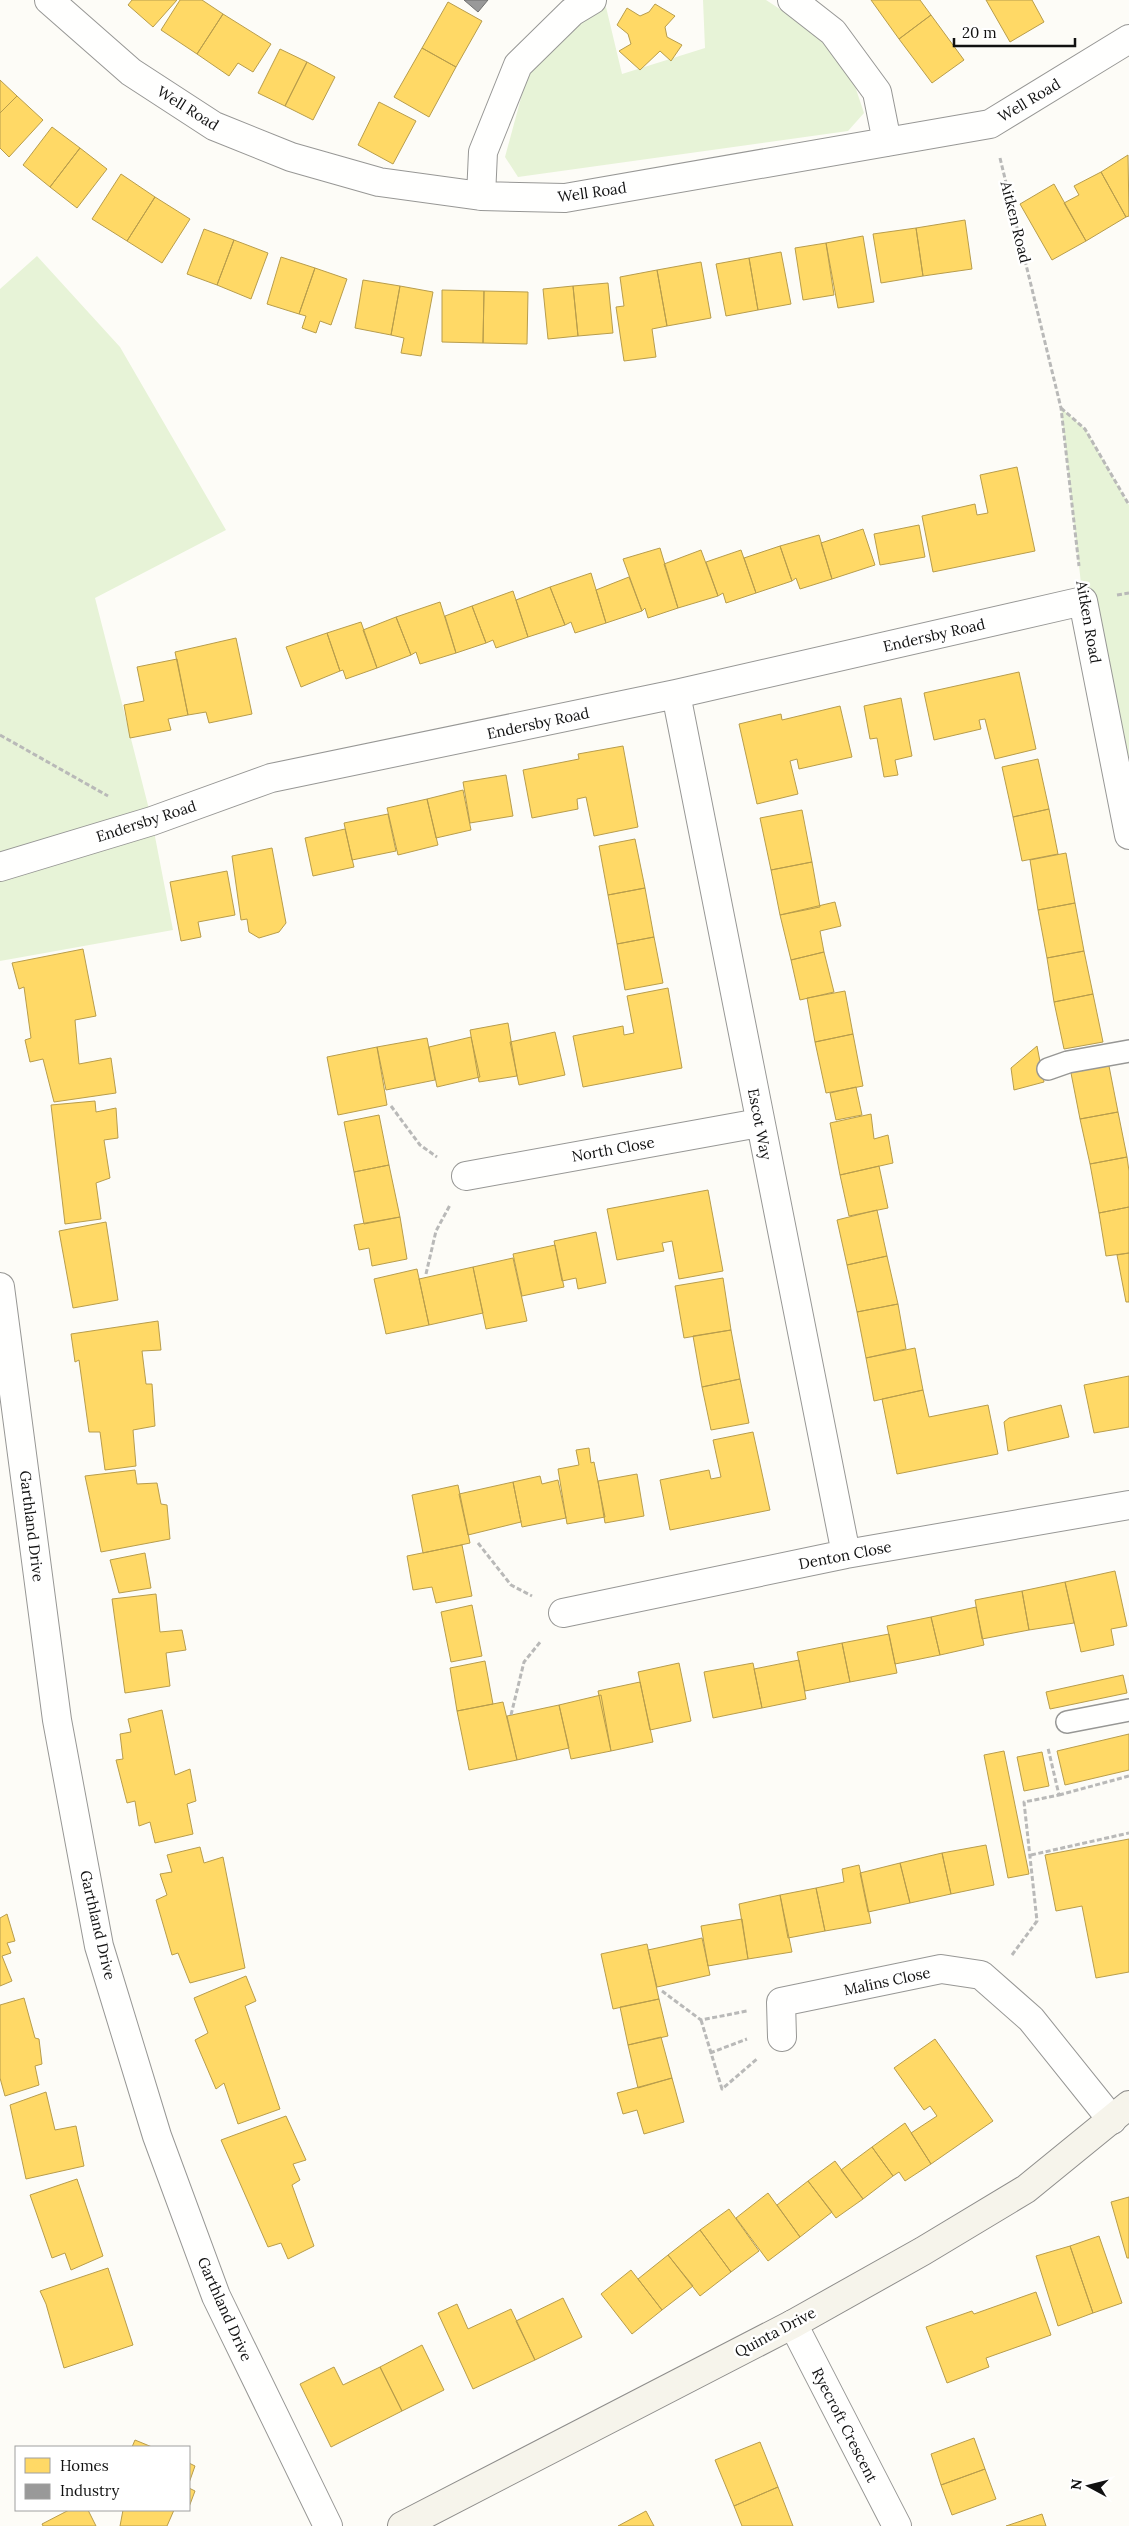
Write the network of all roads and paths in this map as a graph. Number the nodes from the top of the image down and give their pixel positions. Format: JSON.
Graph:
{"nodes":[{"id":1,"x":49,"y":0,"type":"edge"},
{"id":2,"x":592,"y":0,"type":"edge"},
{"id":3,"x":792,"y":0,"type":"edge"},
{"id":4,"x":1129,"y":39,"type":"edge"},
{"id":5,"x":990,"y":124,"type":"junction"},
{"id":6,"x":886,"y":142,"type":"junction"},
{"id":7,"x":481,"y":196,"type":"junction"},
{"id":8,"x":1061,"y":408,"type":"junction"},
{"id":9,"x":1129,"y":504,"type":"edge"},
{"id":10,"x":1083,"y":601,"type":"junction"},
{"id":11,"x":676,"y":694,"type":"junction"},
{"id":12,"x":0,"y":735,"type":"edge"},
{"id":13,"x":1124,"y":789,"type":"edge"},
{"id":14,"x":152,"y":820,"type":"junction"},
{"id":15,"x":1129,"y":835,"type":"edge"},
{"id":16,"x":0,"y":867,"type":"edge"},
{"id":17,"x":1129,"y":1050,"type":"edge"},
{"id":18,"x":1048,"y":1069,"type":"dead end"},
{"id":19,"x":391,"y":1106,"type":"dead end"},
{"id":20,"x":759,"y":1123,"type":"junction"},
{"id":21,"x":466,"y":1176,"type":"junction"},
{"id":22,"x":426,"y":1274,"type":"dead end"},
{"id":23,"x":0,"y":1287,"type":"edge"},
{"id":24,"x":1129,"y":1506,"type":"edge"},
{"id":25,"x":478,"y":1543,"type":"dead end"},
{"id":26,"x":846,"y":1554,"type":"junction"},
{"id":27,"x":563,"y":1613,"type":"junction"},
{"id":28,"x":1129,"y":1710,"type":"edge"},
{"id":29,"x":511,"y":1715,"type":"dead end"},
{"id":30,"x":1067,"y":1722,"type":"joint"},
{"id":31,"x":1129,"y":1776,"type":"edge"},
{"id":32,"x":1059,"y":1795,"type":"junction"},
{"id":33,"x":1129,"y":1833,"type":"edge"},
{"id":34,"x":1031,"y":1855,"type":"junction"},
{"id":35,"x":981,"y":1975,"type":"junction"},
{"id":36,"x":662,"y":1991,"type":"dead end"},
{"id":37,"x":781,"y":2002,"type":"junction"},
{"id":38,"x":701,"y":2020,"type":"junction"},
{"id":39,"x":782,"y":2037,"type":"joint"},
{"id":40,"x":1121,"y":2112,"type":"edge"},
{"id":41,"x":793,"y":2324,"type":"junction"},
{"id":42,"x":328,"y":2526,"type":"edge"},
{"id":43,"x":402,"y":2526,"type":"edge"},
{"id":44,"x":897,"y":2526,"type":"edge"}],
"edges":[{"from":1,"to":7,"type":"street","name":"Well Road"},
{"from":2,"to":7,"type":"street"},
{"from":3,"to":6,"type":"street"},
{"from":4,"to":5,"type":"street","name":"Well Road"},
{"from":5,"to":6,"type":"street","name":"Well Road"},
{"from":5,"to":8,"type":"path","name":"Aitken Road"},
{"from":6,"to":7,"type":"street","name":"Well Road"},
{"from":8,"to":9,"type":"path"},
{"from":8,"to":10,"type":"path","name":"Aitken Road"},
{"from":10,"to":11,"type":"street","name":"Endersby Road"},
{"from":10,"to":13,"type":"street","name":"Aitken Road"},
{"from":11,"to":14,"type":"street","name":"Endersby Road"},
{"from":11,"to":20,"type":"street","name":"Escot Way"},
{"from":12,"to":14,"type":"path"},
{"from":13,"to":15,"type":"street","name":"Aitken Road"},
{"from":14,"to":16,"type":"street","name":"Endersby Road"},
{"from":17,"to":18,"type":"lane"},
{"from":19,"to":21,"type":"path"},
{"from":20,"to":21,"type":"street","name":"North Close"},
{"from":20,"to":26,"type":"street","name":"Escot Way"},
{"from":21,"to":22,"type":"path"},
{"from":23,"to":42,"type":"street","name":"Garthland Drive"},
{"from":24,"to":26,"type":"street","name":"Denton Close"},
{"from":25,"to":27,"type":"path"},
{"from":26,"to":27,"type":"street","name":"Denton Close"},
{"from":27,"to":29,"type":"path"},
{"from":28,"to":30,"type":"lane"},
{"from":30,"to":32,"type":"path"},
{"from":31,"to":32,"type":"path"},
{"from":32,"to":34,"type":"path"},
{"from":33,"to":34,"type":"path"},
{"from":34,"to":35,"type":"path"},
{"from":35,"to":37,"type":"street","name":"Malins Close"},
{"from":35,"to":40,"type":"street"},
{"from":36,"to":38,"type":"path"},
{"from":37,"to":38,"type":"path"},
{"from":37,"to":39,"type":"street"},
{"from":38,"to":39,"type":"path"},
{"from":40,"to":41,"type":"street","name":"Quinta Drive"},
{"from":41,"to":43,"type":"street","name":"Quinta Drive"},
{"from":41,"to":44,"type":"street","name":"Ryecroft Crescent"}]}
